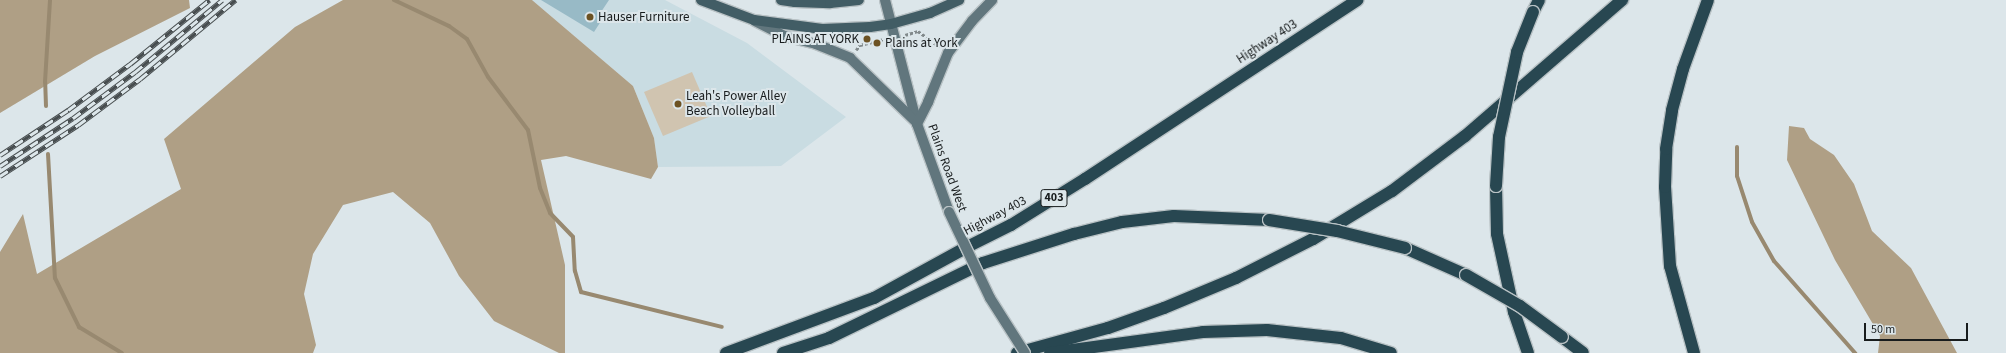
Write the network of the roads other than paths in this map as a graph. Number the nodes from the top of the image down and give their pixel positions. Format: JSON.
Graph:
{"nodes":[{"id":1,"x":701,"y":0,"type":"edge"},
{"id":2,"x":781,"y":0,"type":"edge"},
{"id":3,"x":859,"y":0,"type":"edge"},
{"id":4,"x":885,"y":0,"type":"edge"},
{"id":5,"x":959,"y":0,"type":"edge"},
{"id":6,"x":992,"y":0,"type":"edge"},
{"id":7,"x":1358,"y":0,"type":"edge"},
{"id":8,"x":1539,"y":0,"type":"edge"},
{"id":9,"x":1622,"y":0,"type":"edge"},
{"id":10,"x":1708,"y":0,"type":"edge"},
{"id":11,"x":754,"y":20,"type":"junction"},
{"id":12,"x":891,"y":24,"type":"junction"},
{"id":13,"x":917,"y":124,"type":"junction"},
{"id":14,"x":726,"y":353,"type":"edge"},
{"id":15,"x":783,"y":353,"type":"edge"},
{"id":16,"x":1017,"y":353,"type":"edge"},
{"id":17,"x":1025,"y":353,"type":"edge"},
{"id":18,"x":1050,"y":353,"type":"edge"},
{"id":19,"x":1391,"y":353,"type":"edge"},
{"id":20,"x":1528,"y":353,"type":"edge"},
{"id":21,"x":1583,"y":353,"type":"edge"},
{"id":22,"x":1694,"y":353,"type":"edge"}],
"edges":[{"from":1,"to":11,"type":"main road"},
{"from":2,"to":3,"type":"main road"},
{"from":4,"to":12,"type":"main road","name":"Plains Road West"},
{"from":5,"to":12,"type":"main road"},
{"from":6,"to":13,"type":"main road"},
{"from":7,"to":14,"type":"highway","name":"Highway 403","number":"403"},
{"from":8,"to":20,"type":"highway","bridge":true},
{"from":9,"to":16,"type":"highway"},
{"from":10,"to":22,"type":"highway"},
{"from":11,"to":12,"type":"main road"},
{"from":11,"to":13,"type":"main road"},
{"from":12,"to":13,"type":"main road","name":"Plains Road West"},
{"from":13,"to":17,"type":"main road","name":"Plains Road West","bridge":true},
{"from":15,"to":21,"type":"highway","bridge":true},
{"from":18,"to":19,"type":"highway"}]}
